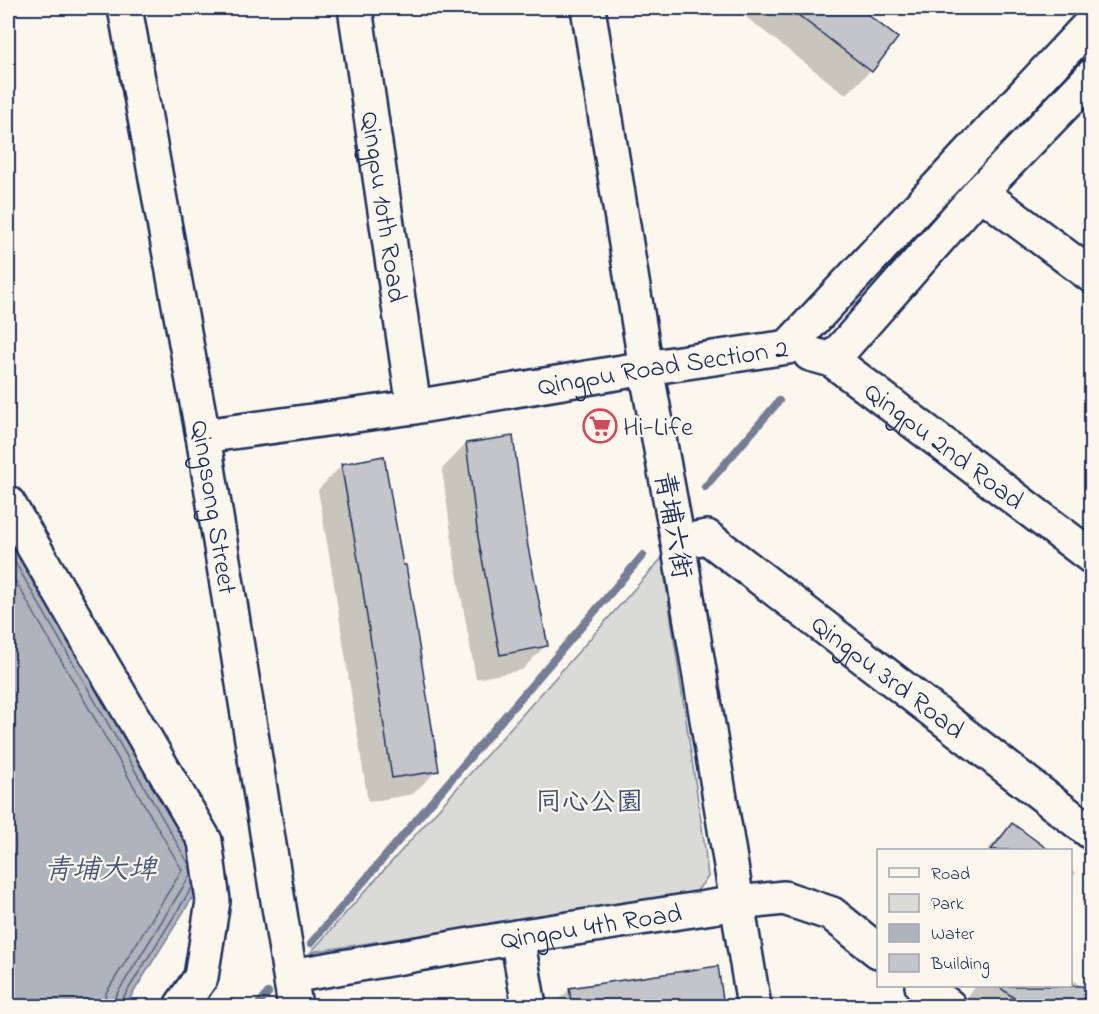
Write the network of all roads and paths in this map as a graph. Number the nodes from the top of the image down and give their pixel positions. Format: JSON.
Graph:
{"nodes":[{"id":1,"x":125,"y":8,"type":"edge"},
{"id":2,"x":356,"y":8,"type":"edge"},
{"id":3,"x":588,"y":8,"type":"edge"},
{"id":4,"x":1092,"y":22,"type":"edge"},
{"id":5,"x":1092,"y":76,"type":"edge"},
{"id":6,"x":980,"y":192,"type":"junction"},
{"id":7,"x":1092,"y":276,"type":"edge"},
{"id":8,"x":788,"y":347,"type":"junction"},
{"id":9,"x":832,"y":360,"type":"junction"},
{"id":10,"x":646,"y":369,"type":"junction"},
{"id":11,"x":414,"y":407,"type":"junction"},
{"id":12,"x":203,"y":436,"type":"junction"},
{"id":13,"x":8,"y":503,"type":"edge"},
{"id":14,"x":678,"y":542,"type":"junction"},
{"id":15,"x":1092,"y":557,"type":"edge"},
{"id":16,"x":1092,"y":833,"type":"edge"},
{"id":17,"x":738,"y":903,"type":"junction"},
{"id":18,"x":517,"y":937,"type":"junction"},
{"id":19,"x":877,"y":949,"type":"edge"},
{"id":20,"x":923,"y":987,"type":"edge"},
{"id":21,"x":293,"y":991,"type":"edge"},
{"id":22,"x":181,"y":1006,"type":"edge"},
{"id":23,"x":529,"y":1006,"type":"edge"},
{"id":24,"x":754,"y":1006,"type":"edge"},
{"id":25,"x":949,"y":1006,"type":"edge"}],
"edges":[{"from":1,"to":12,"type":"street","name":"Qingsong Street"},
{"from":2,"to":11,"type":"street","name":"Qingpu 10th Road"},
{"from":3,"to":10,"type":"street","name":"青埔六街"},
{"from":4,"to":8,"type":"street","name":"Qingpu Road Section 2"},
{"from":5,"to":6,"type":"street"},
{"from":6,"to":7,"type":"street"},
{"from":6,"to":9,"type":"street"},
{"from":8,"to":9,"type":"street","name":"Qingpu 2nd Road"},
{"from":8,"to":10,"type":"street","name":"Qingpu Road Section 2"},
{"from":9,"to":15,"type":"street","name":"Qingpu 2nd Road"},
{"from":10,"to":11,"type":"street","name":"Qingpu Road Section 2"},
{"from":10,"to":14,"type":"street","name":"青埔六街"},
{"from":11,"to":12,"type":"street","name":"Qingpu Road Section 2"},
{"from":12,"to":21,"type":"street","name":"Qingsong Street"},
{"from":13,"to":22,"type":"street"},
{"from":14,"to":16,"type":"street","name":"Qingpu 3rd Road"},
{"from":14,"to":17,"type":"street","name":"青埔六街"},
{"from":17,"to":18,"type":"street","name":"Qingpu 4th Road"},
{"from":17,"to":19,"type":"street","name":"Qingpu 4th Road"},
{"from":17,"to":24,"type":"street","name":"青埔六街"},
{"from":18,"to":21,"type":"street","name":"Qingpu 4th Road"},
{"from":18,"to":23,"type":"street"},
{"from":20,"to":25,"type":"street"}]}
